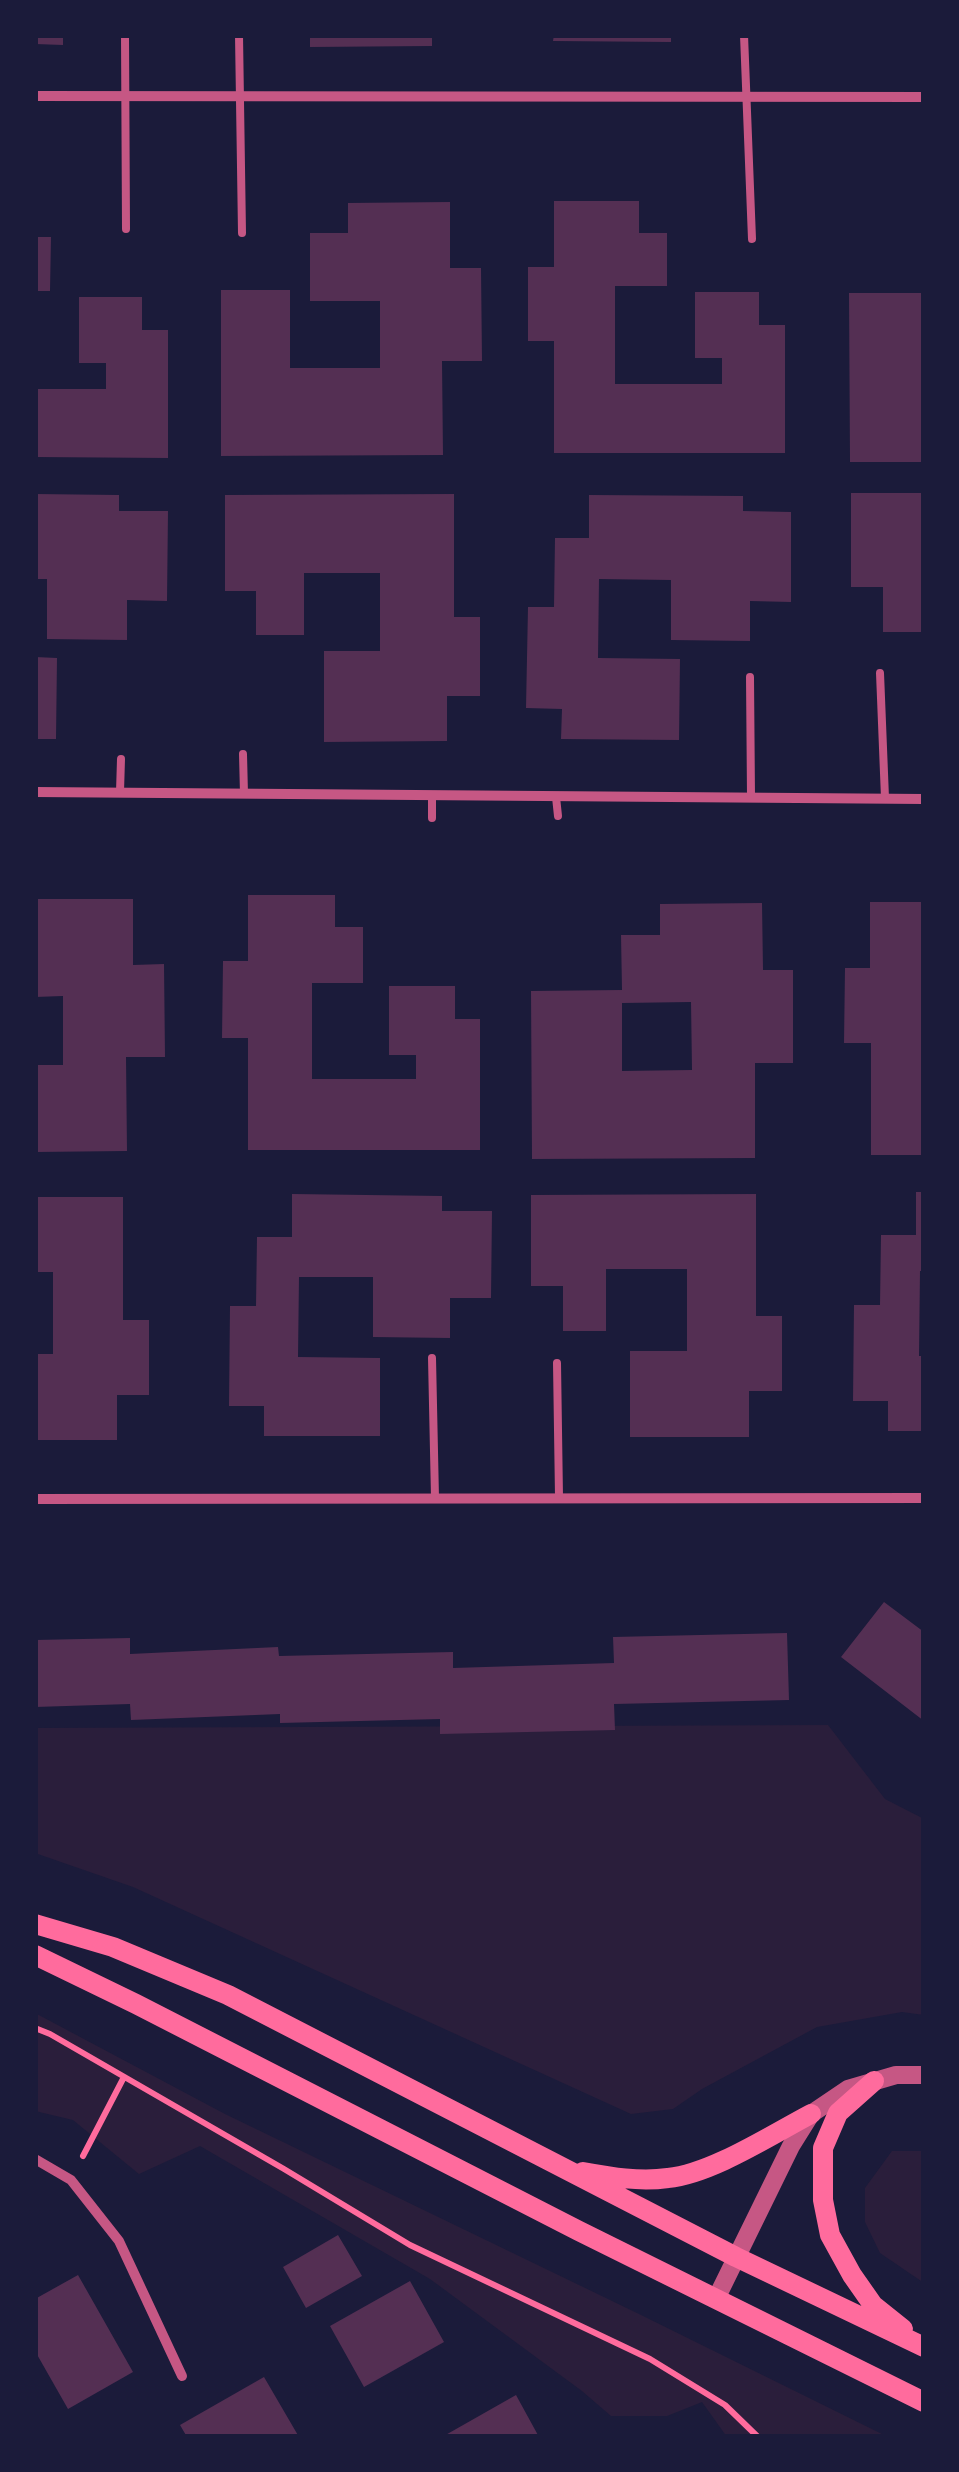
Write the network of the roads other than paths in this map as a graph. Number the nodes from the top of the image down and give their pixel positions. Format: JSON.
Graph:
{"nodes":[{"id":1,"x":125,"y":35,"type":"edge"},
{"id":2,"x":239,"y":35,"type":"edge"},
{"id":3,"x":744,"y":35,"type":"edge"},
{"id":4,"x":35,"y":96,"type":"edge"},
{"id":5,"x":125,"y":96,"type":"junction"},
{"id":6,"x":240,"y":96,"type":"junction"},
{"id":7,"x":746,"y":97,"type":"junction"},
{"id":8,"x":924,"y":97,"type":"edge"},
{"id":9,"x":126,"y":229,"type":"dead end"},
{"id":10,"x":242,"y":234,"type":"dead end"},
{"id":11,"x":752,"y":239,"type":"dead end"},
{"id":12,"x":880,"y":672,"type":"dead end"},
{"id":13,"x":750,"y":677,"type":"dead end"},
{"id":14,"x":243,"y":754,"type":"dead end"},
{"id":15,"x":121,"y":759,"type":"dead end"},
{"id":16,"x":35,"y":792,"type":"edge"},
{"id":17,"x":120,"y":792,"type":"junction"},
{"id":18,"x":244,"y":795,"type":"junction"},
{"id":19,"x":432,"y":796,"type":"junction"},
{"id":20,"x":556,"y":797,"type":"junction"},
{"id":21,"x":750,"y":798,"type":"junction"},
{"id":22,"x":885,"y":798,"type":"junction"},
{"id":23,"x":924,"y":798,"type":"edge"},
{"id":24,"x":558,"y":816,"type":"dead end"},
{"id":25,"x":432,"y":818,"type":"dead end"},
{"id":26,"x":432,"y":1358,"type":"dead end"},
{"id":27,"x":557,"y":1363,"type":"dead end"},
{"id":28,"x":560,"y":1497,"type":"junction"},
{"id":29,"x":435,"y":1498,"type":"junction"},
{"id":30,"x":924,"y":1498,"type":"edge"},
{"id":31,"x":35,"y":1499,"type":"edge"},
{"id":32,"x":35,"y":1924,"type":"edge"},
{"id":33,"x":35,"y":1956,"type":"edge"},
{"id":34,"x":924,"y":2075,"type":"edge"},
{"id":35,"x":874,"y":2081,"type":"junction"},
{"id":36,"x":810,"y":2114,"type":"junction"},
{"id":37,"x":35,"y":2159,"type":"edge"},
{"id":38,"x":564,"y":2169,"type":"junction"},
{"id":39,"x":736,"y":2257,"type":"junction"},
{"id":40,"x":716,"y":2299,"type":"junction"},
{"id":41,"x":924,"y":2347,"type":"edge"},
{"id":42,"x":182,"y":2376,"type":"dead end"},
{"id":43,"x":924,"y":2402,"type":"edge"}],
"edges":[{"from":1,"to":5,"type":"lane"},
{"from":2,"to":6,"type":"lane"},
{"from":3,"to":7,"type":"lane"},
{"from":4,"to":5,"type":"street"},
{"from":5,"to":6,"type":"street"},
{"from":5,"to":9,"type":"lane"},
{"from":6,"to":7,"type":"street"},
{"from":6,"to":10,"type":"lane"},
{"from":7,"to":8,"type":"street"},
{"from":7,"to":11,"type":"lane"},
{"from":12,"to":22,"type":"lane"},
{"from":13,"to":21,"type":"lane"},
{"from":14,"to":18,"type":"lane"},
{"from":15,"to":17,"type":"lane"},
{"from":16,"to":17,"type":"street"},
{"from":17,"to":18,"type":"street"},
{"from":18,"to":19,"type":"street"},
{"from":19,"to":20,"type":"street"},
{"from":19,"to":25,"type":"lane"},
{"from":20,"to":21,"type":"street"},
{"from":20,"to":24,"type":"lane"},
{"from":21,"to":22,"type":"street"},
{"from":22,"to":23,"type":"street"},
{"from":26,"to":29,"type":"lane"},
{"from":27,"to":28,"type":"lane"},
{"from":28,"to":29,"type":"street"},
{"from":28,"to":30,"type":"street"},
{"from":29,"to":31,"type":"street"},
{"from":32,"to":38,"type":"main road"},
{"from":33,"to":40,"type":"main road"},
{"from":34,"to":35,"type":"street"},
{"from":35,"to":36,"type":"street"},
{"from":35,"to":41,"type":"main road"},
{"from":36,"to":38,"type":"main road"},
{"from":36,"to":39,"type":"street"},
{"from":37,"to":42,"type":"street"},
{"from":38,"to":39,"type":"main road"},
{"from":39,"to":40,"type":"street"},
{"from":39,"to":41,"type":"main road"},
{"from":40,"to":43,"type":"main road"}]}
